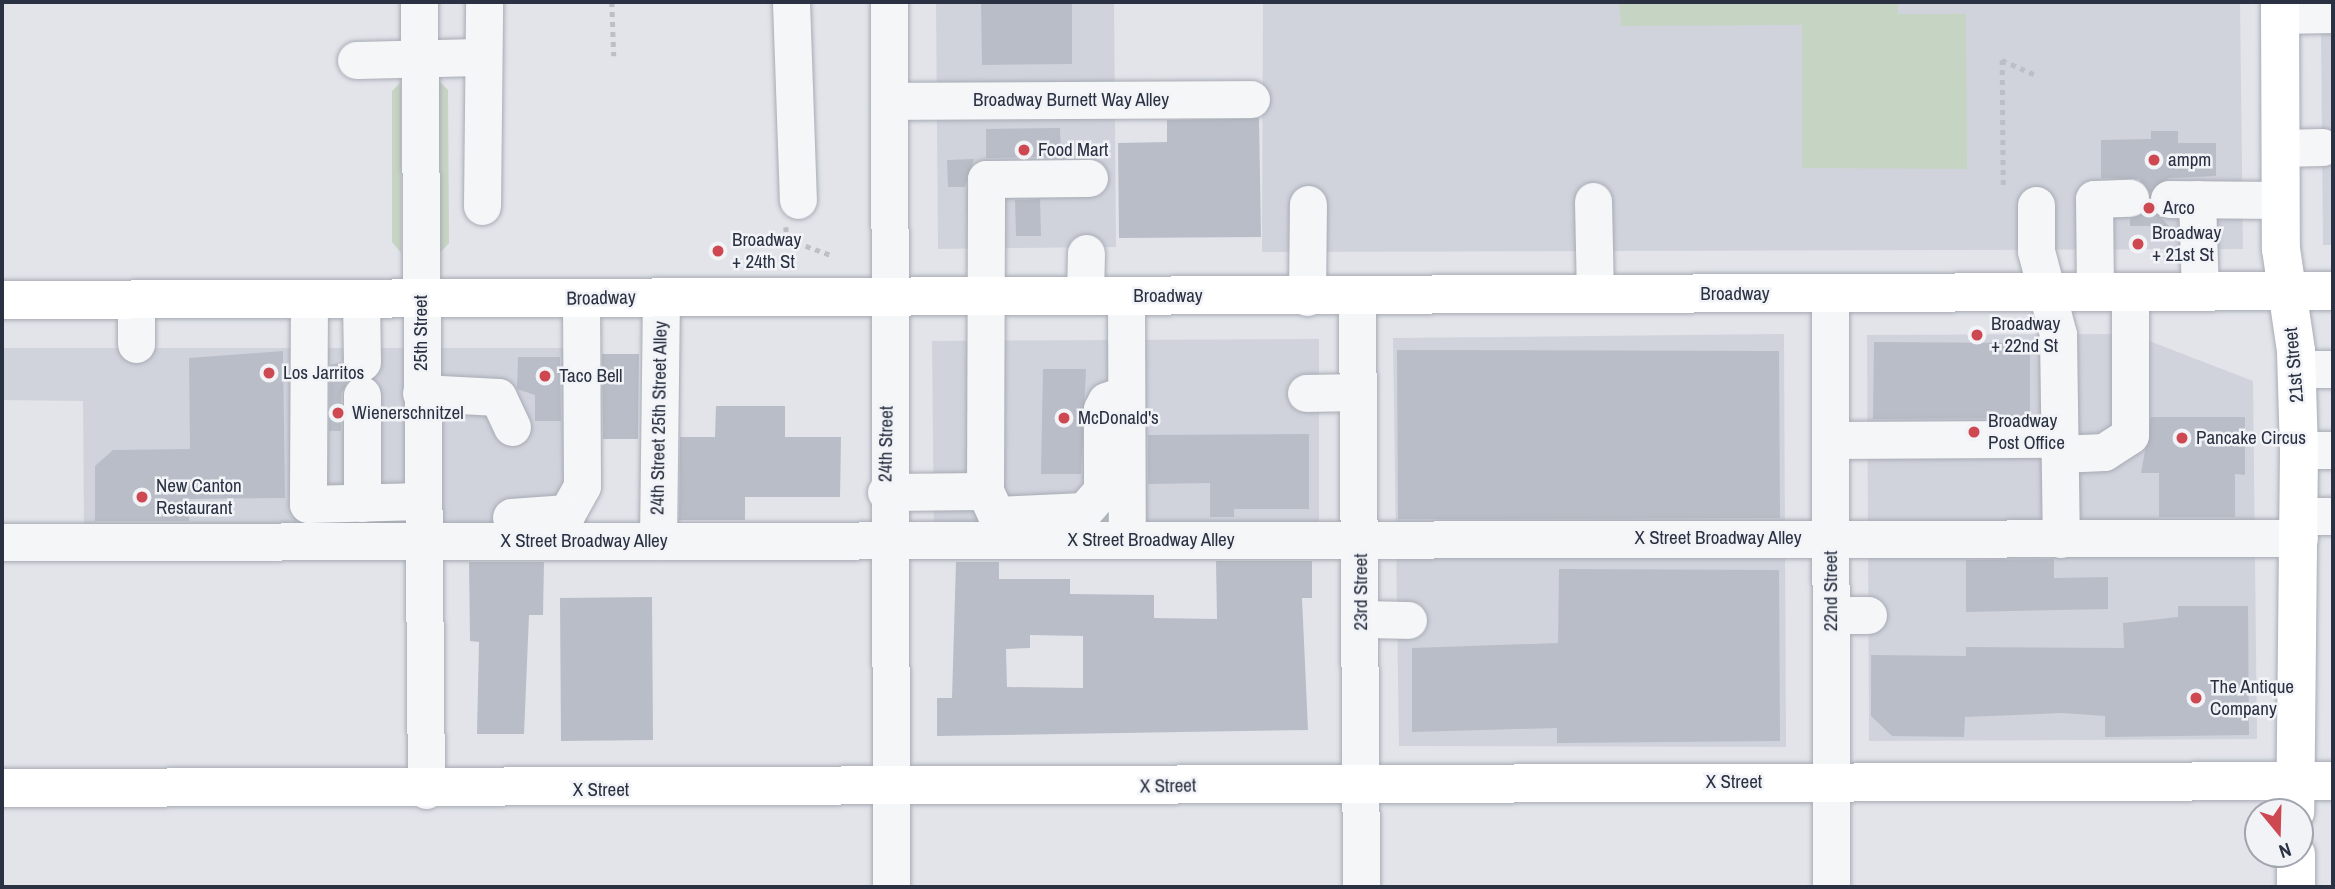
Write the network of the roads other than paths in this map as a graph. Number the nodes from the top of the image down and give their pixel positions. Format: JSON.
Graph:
{"nodes":[{"id":1,"x":419,"y":2,"type":"edge"},
{"id":2,"x":484,"y":2,"type":"edge"},
{"id":3,"x":792,"y":2,"type":"edge"},
{"id":4,"x":889,"y":2,"type":"edge"},
{"id":5,"x":2280,"y":8,"type":"edge"},
{"id":6,"x":2333,"y":14,"type":"edge"},
{"id":7,"x":481,"y":57,"type":"junction"},
{"id":8,"x":420,"y":59,"type":"junction"},
{"id":9,"x":356,"y":60,"type":"dead end"},
{"id":10,"x":1251,"y":99,"type":"dead end"},
{"id":11,"x":890,"y":102,"type":"junction"},
{"id":12,"x":2322,"y":147,"type":"dead end"},
{"id":13,"x":2280,"y":148,"type":"junction"},
{"id":14,"x":1089,"y":178,"type":"dead end"},
{"id":15,"x":2130,"y":198,"type":"dead end"},
{"id":16,"x":798,"y":200,"type":"dead end"},
{"id":17,"x":2280,"y":200,"type":"junction"},
{"id":18,"x":1593,"y":201,"type":"dead end"},
{"id":19,"x":1308,"y":204,"type":"dead end"},
{"id":20,"x":2036,"y":205,"type":"dead end"},
{"id":21,"x":482,"y":206,"type":"dead end"},
{"id":22,"x":1086,"y":254,"type":"dead end"},
{"id":23,"x":2286,"y":291,"type":"junction"},
{"id":24,"x":2333,"y":291,"type":"edge"},
{"id":25,"x":2113,"y":292,"type":"junction"},
{"id":26,"x":2200,"y":292,"type":"junction"},
{"id":27,"x":1595,"y":294,"type":"junction"},
{"id":28,"x":2049,"y":294,"type":"junction"},
{"id":29,"x":1830,"y":295,"type":"junction"},
{"id":30,"x":661,"y":296,"type":"junction"},
{"id":31,"x":985,"y":296,"type":"junction"},
{"id":32,"x":1085,"y":296,"type":"junction"},
{"id":33,"x":1126,"y":296,"type":"junction"},
{"id":34,"x":1357,"y":296,"type":"junction"},
{"id":35,"x":888,"y":297,"type":"junction"},
{"id":36,"x":1307,"y":297,"type":"junction"},
{"id":37,"x":421,"y":298,"type":"junction"},
{"id":38,"x":136,"y":299,"type":"junction"},
{"id":39,"x":309,"y":299,"type":"junction"},
{"id":40,"x":361,"y":299,"type":"junction"},
{"id":41,"x":581,"y":299,"type":"junction"},
{"id":42,"x":2,"y":300,"type":"edge"},
{"id":43,"x":136,"y":344,"type":"dead end"},
{"id":44,"x":2315,"y":369,"type":"edge"},
{"id":45,"x":421,"y":393,"type":"junction"},
{"id":46,"x":1306,"y":393,"type":"dead end"},
{"id":47,"x":1358,"y":393,"type":"junction"},
{"id":48,"x":1126,"y":394,"type":"junction"},
{"id":49,"x":512,"y":427,"type":"dead end"},
{"id":50,"x":1832,"y":440,"type":"junction"},
{"id":51,"x":2060,"y":447,"type":"junction"},
{"id":52,"x":2316,"y":450,"type":"edge"},
{"id":53,"x":985,"y":491,"type":"junction"},
{"id":54,"x":886,"y":492,"type":"junction"},
{"id":55,"x":421,"y":501,"type":"junction"},
{"id":56,"x":362,"y":502,"type":"junction"},
{"id":57,"x":2311,"y":524,"type":"edge"},
{"id":58,"x":508,"y":529,"type":"junction"},
{"id":59,"x":1831,"y":537,"type":"junction"},
{"id":60,"x":1361,"y":538,"type":"junction"},
{"id":61,"x":888,"y":540,"type":"junction"},
{"id":62,"x":1127,"y":540,"type":"junction"},
{"id":63,"x":2061,"y":540,"type":"junction"},
{"id":64,"x":421,"y":541,"type":"junction"},
{"id":65,"x":658,"y":541,"type":"junction"},
{"id":66,"x":2,"y":542,"type":"edge"},
{"id":67,"x":1831,"y":615,"type":"junction"},
{"id":68,"x":1868,"y":615,"type":"dead end"},
{"id":69,"x":1362,"y":620,"type":"junction"},
{"id":70,"x":1408,"y":620,"type":"dead end"},
{"id":71,"x":2333,"y":781,"type":"edge"},
{"id":72,"x":1832,"y":782,"type":"junction"},
{"id":73,"x":1360,"y":785,"type":"junction"},
{"id":74,"x":2,"y":788,"type":"edge"},
{"id":75,"x":890,"y":789,"type":"junction"},
{"id":76,"x":426,"y":790,"type":"junction"},
{"id":77,"x":2295,"y":797,"type":"edge"},
{"id":78,"x":2295,"y":868,"type":"edge"},
{"id":79,"x":891,"y":887,"type":"edge"},
{"id":80,"x":1361,"y":887,"type":"edge"},
{"id":81,"x":1831,"y":887,"type":"edge"},
{"id":82,"x":2296,"y":887,"type":"edge"}],
"edges":[{"from":1,"to":8,"type":"street","name":"25th Street"},
{"from":2,"to":7,"type":"street"},
{"from":3,"to":16,"type":"street"},
{"from":4,"to":11,"type":"street","name":"24th Street"},
{"from":5,"to":6,"type":"street"},
{"from":5,"to":13,"type":"main road","name":"21st Street"},
{"from":7,"to":8,"type":"street"},
{"from":7,"to":21,"type":"street"},
{"from":8,"to":9,"type":"street"},
{"from":8,"to":37,"type":"street","name":"25th Street"},
{"from":10,"to":11,"type":"street","name":"Broadway Burnett Way Alley"},
{"from":11,"to":35,"type":"street","name":"24th Street"},
{"from":12,"to":13,"type":"street"},
{"from":13,"to":17,"type":"main road","name":"21st Street"},
{"from":14,"to":31,"type":"street"},
{"from":15,"to":25,"type":"street"},
{"from":17,"to":23,"type":"main road","name":"21st Street"},
{"from":17,"to":26,"type":"street"},
{"from":18,"to":27,"type":"street"},
{"from":19,"to":36,"type":"street"},
{"from":20,"to":28,"type":"street"},
{"from":22,"to":32,"type":"street"},
{"from":23,"to":24,"type":"main road","name":"Broadway"},
{"from":23,"to":26,"type":"main road","name":"Broadway"},
{"from":23,"to":44,"type":"main road","name":"21st Street"},
{"from":25,"to":26,"type":"main road","name":"Broadway"},
{"from":25,"to":28,"type":"main road","name":"Broadway"},
{"from":25,"to":51,"type":"street"},
{"from":27,"to":29,"type":"main road","name":"Broadway"},
{"from":27,"to":34,"type":"main road","name":"Broadway"},
{"from":28,"to":29,"type":"main road","name":"Broadway"},
{"from":28,"to":51,"type":"street"},
{"from":29,"to":50,"type":"street","name":"22nd Street"},
{"from":30,"to":35,"type":"main road","name":"Broadway"},
{"from":30,"to":41,"type":"main road","name":"Broadway"},
{"from":30,"to":65,"type":"street","name":"24th Street 25th Street Alley"},
{"from":31,"to":32,"type":"main road","name":"Broadway"},
{"from":31,"to":35,"type":"main road","name":"Broadway"},
{"from":31,"to":53,"type":"street"},
{"from":32,"to":33,"type":"main road","name":"Broadway"},
{"from":33,"to":36,"type":"main road","name":"Broadway"},
{"from":33,"to":48,"type":"street"},
{"from":34,"to":36,"type":"main road","name":"Broadway"},
{"from":34,"to":47,"type":"street","name":"23rd Street"},
{"from":35,"to":54,"type":"street","name":"24th Street"},
{"from":37,"to":40,"type":"main road","name":"Broadway"},
{"from":37,"to":41,"type":"main road","name":"Broadway"},
{"from":37,"to":45,"type":"street","name":"25th Street"},
{"from":38,"to":39,"type":"main road","name":"Broadway"},
{"from":38,"to":42,"type":"main road","name":"Broadway"},
{"from":38,"to":43,"type":"street"},
{"from":39,"to":40,"type":"main road","name":"Broadway"},
{"from":39,"to":56,"type":"street"},
{"from":40,"to":56,"type":"street"},
{"from":41,"to":58,"type":"street"},
{"from":44,"to":52,"type":"main road","name":"21st Street"},
{"from":45,"to":49,"type":"street"},
{"from":45,"to":55,"type":"street","name":"25th Street"},
{"from":46,"to":47,"type":"street"},
{"from":47,"to":60,"type":"street","name":"23rd Street"},
{"from":48,"to":53,"type":"street"},
{"from":48,"to":62,"type":"street"},
{"from":50,"to":51,"type":"street"},
{"from":50,"to":59,"type":"street","name":"22nd Street"},
{"from":51,"to":63,"type":"street"},
{"from":52,"to":57,"type":"main road","name":"21st Street"},
{"from":53,"to":54,"type":"street"},
{"from":54,"to":61,"type":"street","name":"24th Street"},
{"from":55,"to":56,"type":"street"},
{"from":55,"to":64,"type":"street","name":"25th Street"},
{"from":57,"to":63,"type":"street","name":"X Street Broadway Alley"},
{"from":57,"to":77,"type":"main road","name":"21st Street"},
{"from":58,"to":64,"type":"street","name":"X Street Broadway Alley"},
{"from":58,"to":65,"type":"street","name":"X Street Broadway Alley"},
{"from":59,"to":60,"type":"street","name":"X Street Broadway Alley"},
{"from":59,"to":63,"type":"street","name":"X Street Broadway Alley"},
{"from":59,"to":67,"type":"street","name":"22nd Street"},
{"from":60,"to":62,"type":"street","name":"X Street Broadway Alley"},
{"from":60,"to":69,"type":"street","name":"23rd Street"},
{"from":61,"to":62,"type":"street","name":"X Street Broadway Alley"},
{"from":61,"to":65,"type":"street","name":"X Street Broadway Alley"},
{"from":61,"to":75,"type":"street","name":"24th Street"},
{"from":64,"to":66,"type":"street","name":"X Street Broadway Alley"},
{"from":64,"to":76,"type":"street","name":"25th Street"},
{"from":67,"to":68,"type":"street"},
{"from":67,"to":72,"type":"street","name":"22nd Street"},
{"from":69,"to":70,"type":"street"},
{"from":69,"to":73,"type":"street","name":"23rd Street"},
{"from":71,"to":77,"type":"main road","name":"X Street"},
{"from":72,"to":73,"type":"main road","name":"X Street"},
{"from":72,"to":77,"type":"main road","name":"X Street"},
{"from":72,"to":81,"type":"street","name":"22nd Street"},
{"from":73,"to":75,"type":"main road","name":"X Street"},
{"from":73,"to":80,"type":"street","name":"23rd Street"},
{"from":74,"to":76,"type":"main road","name":"X Street"},
{"from":75,"to":76,"type":"main road","name":"X Street"},
{"from":75,"to":79,"type":"street","name":"24th Street"},
{"from":78,"to":82,"type":"main road"}]}
